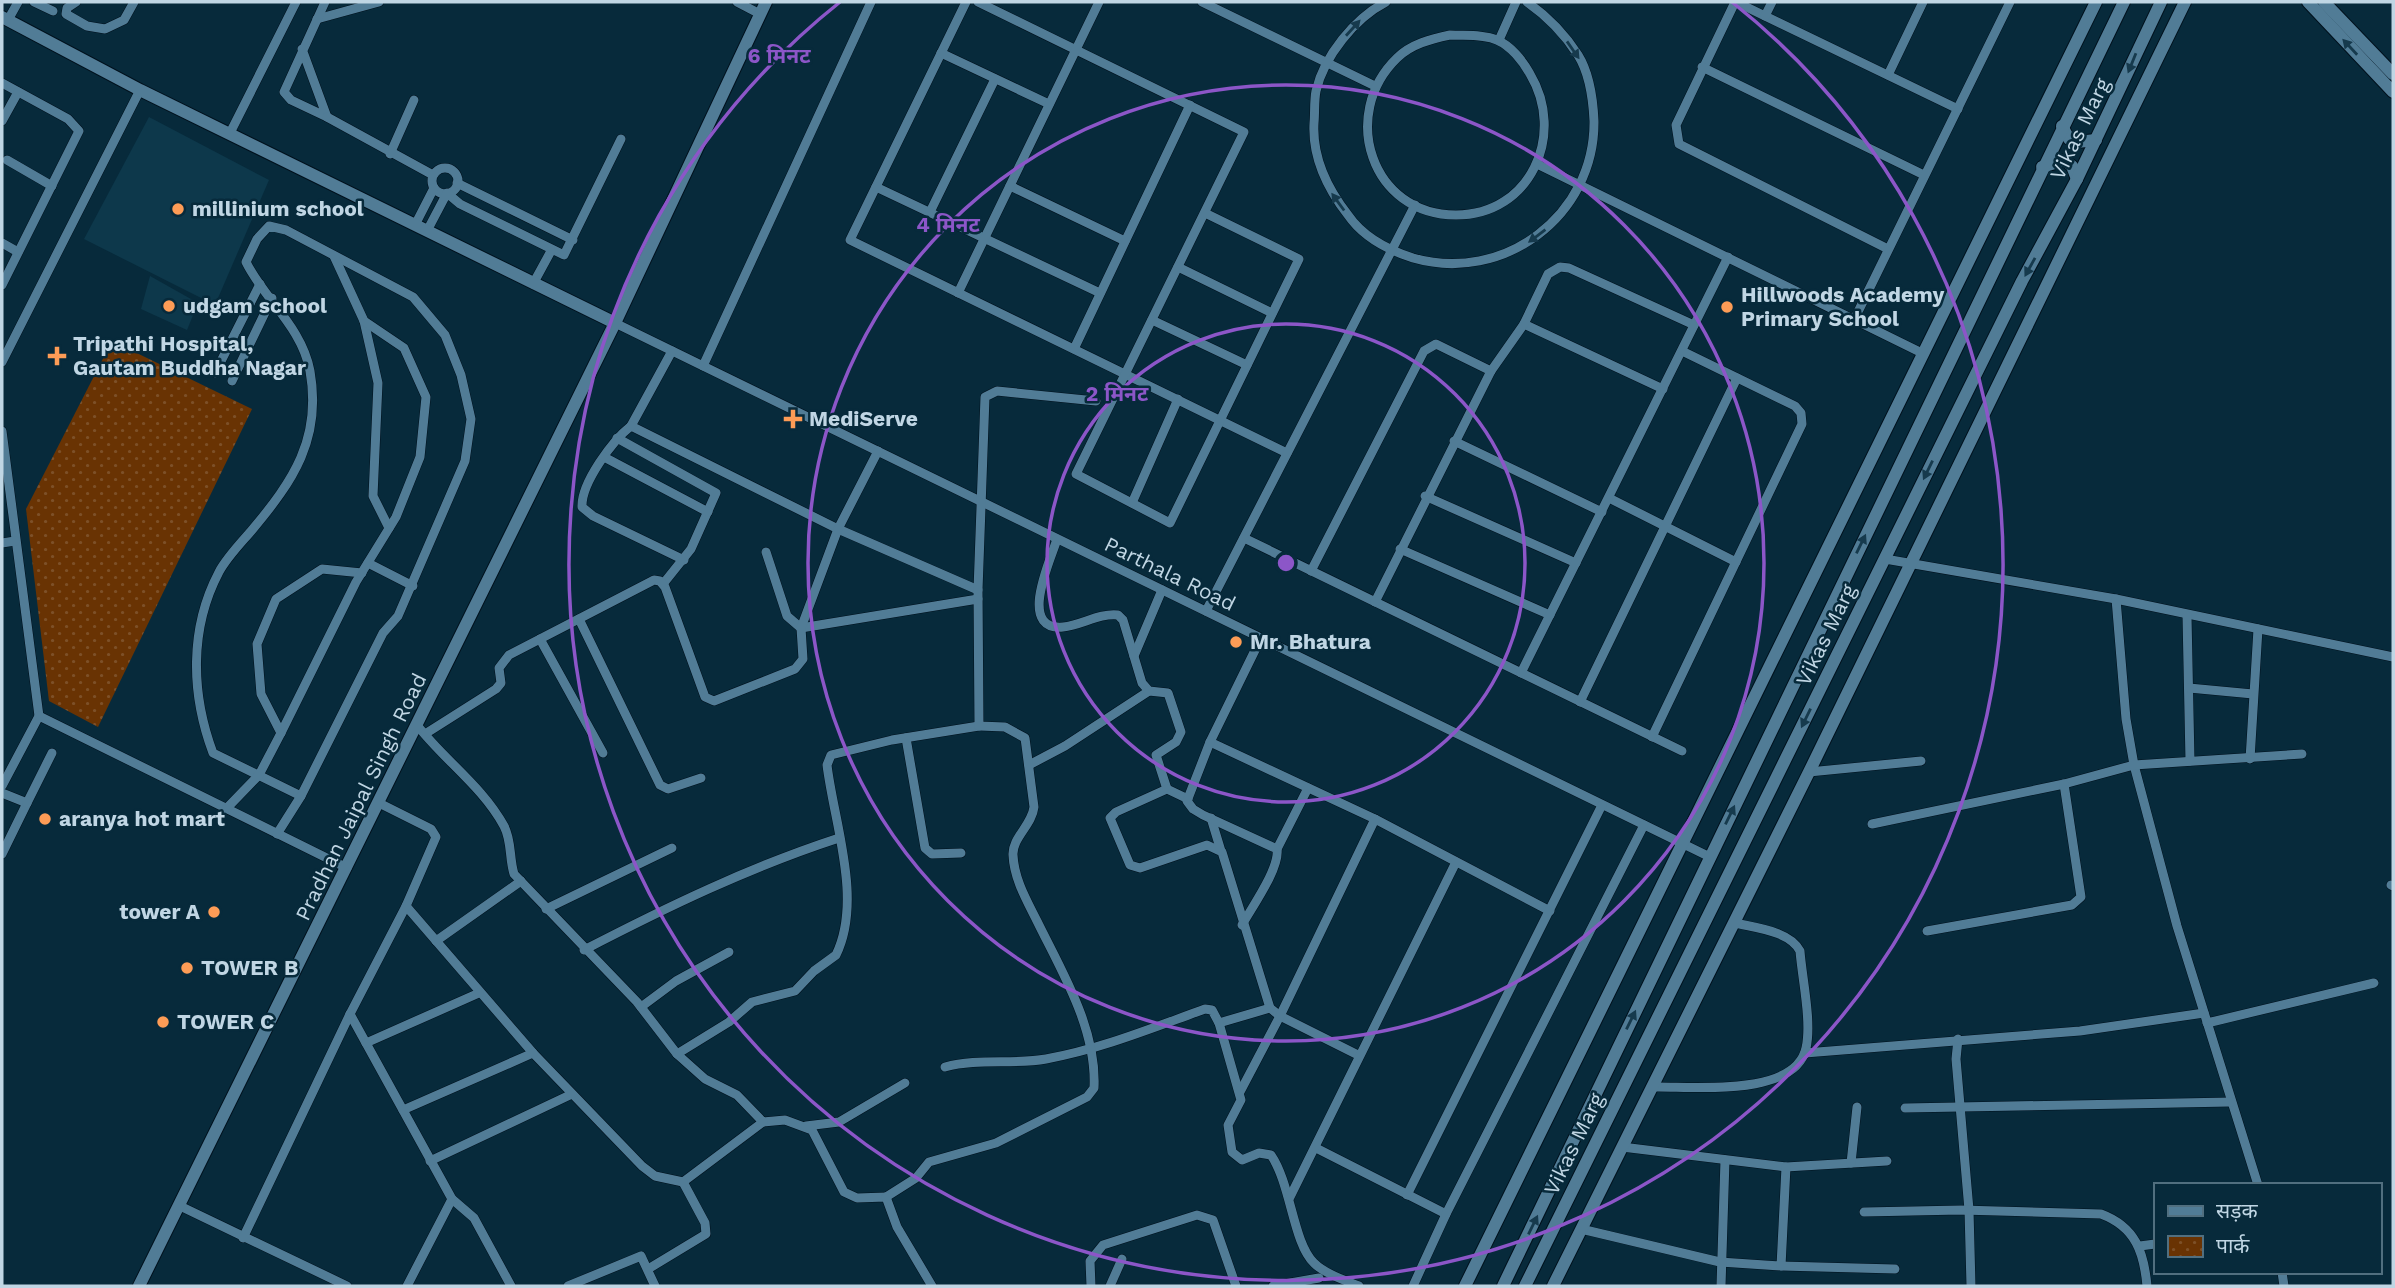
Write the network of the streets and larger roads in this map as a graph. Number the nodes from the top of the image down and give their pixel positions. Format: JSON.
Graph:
{"nodes":[{"id":1,"x":18,"y":2,"type":"edge"},
{"id":2,"x":34,"y":2,"type":"edge"},
{"id":3,"x":76,"y":2,"type":"edge"},
{"id":4,"x":134,"y":2,"type":"edge"},
{"id":5,"x":296,"y":2,"type":"edge"},
{"id":6,"x":325,"y":2,"type":"edge"},
{"id":7,"x":379,"y":2,"type":"edge"},
{"id":8,"x":737,"y":2,"type":"edge"},
{"id":9,"x":871,"y":2,"type":"edge"},
{"id":10,"x":966,"y":2,"type":"edge"},
{"id":11,"x":978,"y":2,"type":"edge"},
{"id":12,"x":1098,"y":2,"type":"edge"},
{"id":13,"x":1202,"y":2,"type":"edge"},
{"id":14,"x":1386,"y":2,"type":"edge"},
{"id":15,"x":1516,"y":2,"type":"edge"},
{"id":16,"x":1527,"y":2,"type":"edge"},
{"id":17,"x":1735,"y":2,"type":"edge"},
{"id":18,"x":1772,"y":2,"type":"edge"},
{"id":19,"x":1923,"y":2,"type":"edge"},
{"id":20,"x":2010,"y":2,"type":"edge"},
{"id":21,"x":2096,"y":2,"type":"edge"},
{"id":22,"x":2124,"y":2,"type":"edge"},
{"id":23,"x":2161,"y":2,"type":"edge"},
{"id":24,"x":2185,"y":2,"type":"edge"},
{"id":25,"x":2308,"y":2,"type":"edge"},
{"id":26,"x":2324,"y":2,"type":"edge"},
{"id":27,"x":763,"y":8,"type":"edge"},
{"id":28,"x":53,"y":11,"type":"dead end"},
{"id":29,"x":1765,"y":16,"type":"junction"},
{"id":30,"x":5,"y":18,"type":"edge"},
{"id":31,"x":317,"y":19,"type":"junction"},
{"id":32,"x":1499,"y":40,"type":"junction"},
{"id":33,"x":302,"y":48,"type":"junction"},
{"id":34,"x":1076,"y":50,"type":"junction"},
{"id":35,"x":941,"y":53,"type":"junction"},
{"id":36,"x":1327,"y":62,"type":"junction"},
{"id":37,"x":1702,"y":67,"type":"junction"},
{"id":38,"x":2393,"y":74,"type":"edge"},
{"id":39,"x":1888,"y":75,"type":"junction"},
{"id":40,"x":995,"y":79,"type":"junction"},
{"id":41,"x":2,"y":83,"type":"edge"},
{"id":42,"x":1375,"y":86,"type":"junction"},
{"id":43,"x":140,"y":90,"type":"junction"},
{"id":44,"x":18,"y":92,"type":"junction"},
{"id":45,"x":2393,"y":92,"type":"edge"},
{"id":46,"x":414,"y":100,"type":"dead end"},
{"id":47,"x":1049,"y":104,"type":"junction"},
{"id":48,"x":1190,"y":105,"type":"junction"},
{"id":49,"x":1958,"y":109,"type":"junction"},
{"id":50,"x":327,"y":117,"type":"junction"},
{"id":51,"x":2,"y":121,"type":"edge"},
{"id":52,"x":2062,"y":126,"type":"junction"},
{"id":53,"x":230,"y":133,"type":"junction"},
{"id":54,"x":621,"y":139,"type":"dead end"},
{"id":55,"x":2096,"y":140,"type":"junction"},
{"id":56,"x":390,"y":154,"type":"junction"},
{"id":57,"x":7,"y":160,"type":"dead end"},
{"id":58,"x":1537,"y":163,"type":"junction"},
{"id":59,"x":2042,"y":167,"type":"junction"},
{"id":60,"x":433,"y":175,"type":"junction"},
{"id":61,"x":1924,"y":175,"type":"junction"},
{"id":62,"x":2077,"y":179,"type":"junction"},
{"id":63,"x":457,"y":183,"type":"junction"},
{"id":64,"x":1581,"y":185,"type":"junction"},
{"id":65,"x":52,"y":186,"type":"junction"},
{"id":66,"x":1010,"y":186,"type":"junction"},
{"id":67,"x":876,"y":187,"type":"junction"},
{"id":68,"x":434,"y":188,"type":"junction"},
{"id":69,"x":447,"y":193,"type":"junction"},
{"id":70,"x":1415,"y":205,"type":"junction"},
{"id":71,"x":930,"y":212,"type":"junction"},
{"id":72,"x":1205,"y":213,"type":"junction"},
{"id":73,"x":415,"y":225,"type":"junction"},
{"id":74,"x":428,"y":232,"type":"junction"},
{"id":75,"x":985,"y":238,"type":"junction"},
{"id":76,"x":573,"y":240,"type":"junction"},
{"id":77,"x":1125,"y":241,"type":"junction"},
{"id":78,"x":2,"y":243,"type":"edge"},
{"id":79,"x":1888,"y":249,"type":"junction"},
{"id":80,"x":551,"y":251,"type":"junction"},
{"id":81,"x":1391,"y":251,"type":"junction"},
{"id":82,"x":18,"y":253,"type":"junction"},
{"id":83,"x":334,"y":255,"type":"junction"},
{"id":84,"x":1728,"y":257,"type":"junction"},
{"id":85,"x":1178,"y":267,"type":"junction"},
{"id":86,"x":260,"y":284,"type":"junction"},
{"id":87,"x":533,"y":284,"type":"junction"},
{"id":88,"x":2,"y":285,"type":"edge"},
{"id":89,"x":958,"y":293,"type":"junction"},
{"id":90,"x":1100,"y":293,"type":"junction"},
{"id":91,"x":272,"y":298,"type":"junction"},
{"id":92,"x":1272,"y":313,"type":"junction"},
{"id":93,"x":1152,"y":320,"type":"junction"},
{"id":94,"x":1854,"y":320,"type":"junction"},
{"id":95,"x":365,"y":321,"type":"junction"},
{"id":96,"x":615,"y":323,"type":"junction"},
{"id":97,"x":1524,"y":324,"type":"junction"},
{"id":98,"x":1694,"y":325,"type":"junction"},
{"id":99,"x":5,"y":346,"type":"edge"},
{"id":100,"x":1073,"y":349,"type":"junction"},
{"id":101,"x":672,"y":351,"type":"junction"},
{"id":102,"x":1682,"y":351,"type":"junction"},
{"id":103,"x":1924,"y":354,"type":"junction"},
{"id":104,"x":2,"y":362,"type":"edge"},
{"id":105,"x":703,"y":366,"type":"junction"},
{"id":106,"x":1247,"y":366,"type":"junction"},
{"id":107,"x":1491,"y":370,"type":"junction"},
{"id":108,"x":215,"y":373,"type":"dead end"},
{"id":109,"x":1125,"y":374,"type":"junction"},
{"id":110,"x":1737,"y":378,"type":"junction"},
{"id":111,"x":232,"y":381,"type":"dead end"},
{"id":112,"x":1663,"y":389,"type":"junction"},
{"id":113,"x":1178,"y":399,"type":"junction"},
{"id":114,"x":1096,"y":401,"type":"dead end"},
{"id":115,"x":1220,"y":420,"type":"junction"},
{"id":116,"x":632,"y":426,"type":"junction"},
{"id":117,"x":2,"y":431,"type":"edge"},
{"id":118,"x":617,"y":438,"type":"junction"},
{"id":119,"x":1454,"y":441,"type":"junction"},
{"id":120,"x":878,"y":451,"type":"junction"},
{"id":121,"x":1287,"y":453,"type":"junction"},
{"id":122,"x":604,"y":457,"type":"junction"},
{"id":123,"x":1425,"y":496,"type":"junction"},
{"id":124,"x":1609,"y":498,"type":"junction"},
{"id":125,"x":982,"y":502,"type":"junction"},
{"id":126,"x":1132,"y":503,"type":"junction"},
{"id":127,"x":708,"y":512,"type":"junction"},
{"id":128,"x":1602,"y":512,"type":"junction"},
{"id":129,"x":1664,"y":526,"type":"junction"},
{"id":130,"x":389,"y":528,"type":"junction"},
{"id":131,"x":838,"y":529,"type":"junction"},
{"id":132,"x":1244,"y":538,"type":"junction"},
{"id":133,"x":1057,"y":539,"type":"junction"},
{"id":134,"x":15,"y":541,"type":"junction"},
{"id":135,"x":2,"y":543,"type":"edge"},
{"id":136,"x":1400,"y":549,"type":"junction"},
{"id":137,"x":766,"y":552,"type":"dead end"},
{"id":138,"x":1885,"y":559,"type":"junction"},
{"id":139,"x":684,"y":560,"type":"junction"},
{"id":140,"x":368,"y":562,"type":"junction"},
{"id":141,"x":1735,"y":562,"type":"junction"},
{"id":142,"x":1576,"y":563,"type":"junction"},
{"id":143,"x":1910,"y":565,"type":"junction"},
{"id":144,"x":1311,"y":571,"type":"junction"},
{"id":145,"x":362,"y":573,"type":"junction"},
{"id":146,"x":663,"y":584,"type":"junction"},
{"id":147,"x":413,"y":586,"type":"junction"},
{"id":148,"x":1162,"y":590,"type":"junction"},
{"id":149,"x":978,"y":595,"type":"junction"},
{"id":150,"x":2116,"y":599,"type":"junction"},
{"id":151,"x":1375,"y":602,"type":"junction"},
{"id":152,"x":1206,"y":611,"type":"junction"},
{"id":153,"x":1550,"y":615,"type":"junction"},
{"id":154,"x":2187,"y":616,"type":"junction"},
{"id":155,"x":579,"y":619,"type":"junction"},
{"id":156,"x":801,"y":628,"type":"junction"},
{"id":157,"x":2258,"y":629,"type":"junction"},
{"id":158,"x":1261,"y":638,"type":"junction"},
{"id":159,"x":540,"y":639,"type":"junction"},
{"id":160,"x":1134,"y":656,"type":"junction"},
{"id":161,"x":2393,"y":657,"type":"edge"},
{"id":162,"x":1521,"y":673,"type":"junction"},
{"id":163,"x":2189,"y":688,"type":"junction"},
{"id":164,"x":1149,"y":691,"type":"junction"},
{"id":165,"x":2253,"y":694,"type":"junction"},
{"id":166,"x":1580,"y":702,"type":"junction"},
{"id":167,"x":39,"y":716,"type":"junction"},
{"id":168,"x":979,"y":726,"type":"junction"},
{"id":169,"x":421,"y":730,"type":"junction"},
{"id":170,"x":281,"y":733,"type":"junction"},
{"id":171,"x":1652,"y":737,"type":"junction"},
{"id":172,"x":906,"y":738,"type":"junction"},
{"id":173,"x":1210,"y":742,"type":"junction"},
{"id":174,"x":1682,"y":751,"type":"dead end"},
{"id":175,"x":52,"y":753,"type":"dead end"},
{"id":176,"x":603,"y":753,"type":"dead end"},
{"id":177,"x":2302,"y":754,"type":"dead end"},
{"id":178,"x":2249,"y":759,"type":"junction"},
{"id":179,"x":1921,"y":761,"type":"dead end"},
{"id":180,"x":2190,"y":761,"type":"junction"},
{"id":181,"x":1029,"y":765,"type":"junction"},
{"id":182,"x":2134,"y":765,"type":"junction"},
{"id":183,"x":1810,"y":772,"type":"junction"},
{"id":184,"x":258,"y":775,"type":"junction"},
{"id":185,"x":701,"y":778,"type":"dead end"},
{"id":186,"x":2064,"y":784,"type":"junction"},
{"id":187,"x":2,"y":786,"type":"edge"},
{"id":188,"x":1308,"y":788,"type":"junction"},
{"id":189,"x":1167,"y":789,"type":"junction"},
{"id":190,"x":2,"y":793,"type":"edge"},
{"id":191,"x":302,"y":796,"type":"junction"},
{"id":192,"x":1188,"y":799,"type":"junction"},
{"id":193,"x":27,"y":803,"type":"junction"},
{"id":194,"x":379,"y":803,"type":"junction"},
{"id":195,"x":1602,"y":805,"type":"junction"},
{"id":196,"x":226,"y":809,"type":"junction"},
{"id":197,"x":1211,"y":818,"type":"junction"},
{"id":198,"x":1375,"y":819,"type":"junction"},
{"id":199,"x":1872,"y":824,"type":"dead end"},
{"id":200,"x":1644,"y":825,"type":"junction"},
{"id":201,"x":277,"y":834,"type":"junction"},
{"id":202,"x":839,"y":838,"type":"junction"},
{"id":203,"x":1682,"y":844,"type":"junction"},
{"id":204,"x":672,"y":848,"type":"dead end"},
{"id":205,"x":1277,"y":849,"type":"junction"},
{"id":206,"x":1222,"y":852,"type":"junction"},
{"id":207,"x":961,"y":853,"type":"dead end"},
{"id":208,"x":2,"y":854,"type":"edge"},
{"id":209,"x":1710,"y":857,"type":"junction"},
{"id":210,"x":1456,"y":862,"type":"junction"},
{"id":211,"x":347,"y":868,"type":"junction"},
{"id":212,"x":521,"y":881,"type":"junction"},
{"id":213,"x":406,"y":906,"type":"junction"},
{"id":214,"x":547,"y":909,"type":"junction"},
{"id":215,"x":1550,"y":911,"type":"junction"},
{"id":216,"x":1735,"y":923,"type":"junction"},
{"id":217,"x":1242,"y":925,"type":"junction"},
{"id":218,"x":1927,"y":931,"type":"dead end"},
{"id":219,"x":436,"y":941,"type":"junction"},
{"id":220,"x":584,"y":950,"type":"junction"},
{"id":221,"x":729,"y":952,"type":"dead end"},
{"id":222,"x":2374,"y":983,"type":"dead end"},
{"id":223,"x":479,"y":993,"type":"junction"},
{"id":224,"x":641,"y":1007,"type":"junction"},
{"id":225,"x":1270,"y":1008,"type":"junction"},
{"id":226,"x":2204,"y":1013,"type":"junction"},
{"id":227,"x":349,"y":1014,"type":"junction"},
{"id":228,"x":1280,"y":1016,"type":"junction"},
{"id":229,"x":1219,"y":1023,"type":"junction"},
{"id":230,"x":2207,"y":1023,"type":"junction"},
{"id":231,"x":1958,"y":1039,"type":"junction"},
{"id":232,"x":366,"y":1043,"type":"junction"},
{"id":233,"x":1090,"y":1050,"type":"junction"},
{"id":234,"x":533,"y":1053,"type":"junction"},
{"id":235,"x":1805,"y":1053,"type":"junction"},
{"id":236,"x":677,"y":1054,"type":"junction"},
{"id":237,"x":1358,"y":1055,"type":"junction"},
{"id":238,"x":945,"y":1067,"type":"dead end"},
{"id":239,"x":905,"y":1083,"type":"dead end"},
{"id":240,"x":1653,"y":1087,"type":"junction"},
{"id":241,"x":1240,"y":1091,"type":"junction"},
{"id":242,"x":572,"y":1094,"type":"junction"},
{"id":243,"x":2231,"y":1102,"type":"junction"},
{"id":244,"x":1857,"y":1107,"type":"dead end"},
{"id":245,"x":1961,"y":1107,"type":"junction"},
{"id":246,"x":1905,"y":1108,"type":"dead end"},
{"id":247,"x":403,"y":1110,"type":"junction"},
{"id":248,"x":764,"y":1122,"type":"junction"},
{"id":249,"x":805,"y":1126,"type":"junction"},
{"id":250,"x":1622,"y":1147,"type":"junction"},
{"id":251,"x":1317,"y":1148,"type":"junction"},
{"id":252,"x":1725,"y":1160,"type":"junction"},
{"id":253,"x":430,"y":1161,"type":"junction"},
{"id":254,"x":1887,"y":1161,"type":"dead end"},
{"id":255,"x":1851,"y":1163,"type":"junction"},
{"id":256,"x":1786,"y":1167,"type":"junction"},
{"id":257,"x":683,"y":1182,"type":"junction"},
{"id":258,"x":2257,"y":1183,"type":"edge"},
{"id":259,"x":1407,"y":1195,"type":"junction"},
{"id":260,"x":886,"y":1197,"type":"junction"},
{"id":261,"x":1290,"y":1197,"type":"junction"},
{"id":262,"x":452,"y":1199,"type":"junction"},
{"id":263,"x":180,"y":1206,"type":"junction"},
{"id":264,"x":1969,"y":1210,"type":"junction"},
{"id":265,"x":1864,"y":1212,"type":"dead end"},
{"id":266,"x":1446,"y":1214,"type":"junction"},
{"id":267,"x":1581,"y":1229,"type":"junction"},
{"id":268,"x":243,"y":1238,"type":"junction"},
{"id":269,"x":2154,"y":1244,"type":"edge"},
{"id":270,"x":2140,"y":1246,"type":"junction"},
{"id":271,"x":1122,"y":1259,"type":"dead end"},
{"id":272,"x":1720,"y":1262,"type":"junction"},
{"id":273,"x":1781,"y":1266,"type":"junction"},
{"id":274,"x":648,"y":1269,"type":"junction"},
{"id":275,"x":1895,"y":1269,"type":"dead end"},
{"id":276,"x":1319,"y":1278,"type":"edge"},
{"id":277,"x":139,"y":1286,"type":"edge"},
{"id":278,"x":347,"y":1286,"type":"edge"},
{"id":279,"x":407,"y":1286,"type":"edge"},
{"id":280,"x":511,"y":1286,"type":"edge"},
{"id":281,"x":568,"y":1286,"type":"edge"},
{"id":282,"x":655,"y":1286,"type":"edge"},
{"id":283,"x":932,"y":1286,"type":"edge"},
{"id":284,"x":1091,"y":1286,"type":"edge"},
{"id":285,"x":1110,"y":1286,"type":"edge"},
{"id":286,"x":1236,"y":1286,"type":"edge"},
{"id":287,"x":1273,"y":1286,"type":"edge"},
{"id":288,"x":1359,"y":1286,"type":"edge"},
{"id":289,"x":1413,"y":1286,"type":"edge"},
{"id":290,"x":1465,"y":1286,"type":"edge"},
{"id":291,"x":1503,"y":1286,"type":"edge"},
{"id":292,"x":1525,"y":1286,"type":"edge"},
{"id":293,"x":1553,"y":1286,"type":"edge"},
{"id":294,"x":1721,"y":1286,"type":"edge"},
{"id":295,"x":1970,"y":1286,"type":"edge"},
{"id":296,"x":2147,"y":1286,"type":"edge"}],
"edges":[{"from":1,"to":30,"type":"street"},
{"from":2,"to":28,"type":"street"},
{"from":3,"to":4,"type":"street"},
{"from":5,"to":53,"type":"street"},
{"from":6,"to":31,"type":"street"},
{"from":7,"to":31,"type":"street"},
{"from":8,"to":27,"type":"street"},
{"from":9,"to":105,"type":"street"},
{"from":10,"to":35,"type":"street"},
{"from":11,"to":34,"type":"street"},
{"from":12,"to":34,"type":"street"},
{"from":13,"to":36,"type":"street"},
{"from":36,"to":14,"type":"street","one_way":true},
{"from":15,"to":32,"type":"street"},
{"from":16,"to":64,"type":"street","one_way":true},
{"from":17,"to":29,"type":"street"},
{"from":17,"to":37,"type":"street"},
{"from":18,"to":29,"type":"street"},
{"from":19,"to":39,"type":"street"},
{"from":20,"to":49,"type":"street"},
{"from":21,"to":103,"type":"street"},
{"from":22,"to":52,"type":"street","name":"Vikas Marg"},
{"from":23,"to":55,"type":"street","name":"Vikas Marg","one_way":true},
{"from":24,"to":143,"type":"street"},
{"from":45,"to":25,"type":"street","one_way":true},
{"from":26,"to":38,"type":"street"},
{"from":27,"to":96,"type":"street","name":"Pradhan Jaipal Singh Road"},
{"from":29,"to":39,"type":"street"},
{"from":30,"to":43,"type":"street"},
{"from":31,"to":33,"type":"street"},
{"from":32,"to":42,"type":"street"},
{"from":32,"to":58,"type":"street"},
{"from":33,"to":50,"type":"street"},
{"from":33,"to":50,"type":"street"},
{"from":34,"to":47,"type":"street"},
{"from":34,"to":48,"type":"street"},
{"from":35,"to":40,"type":"street"},
{"from":35,"to":67,"type":"street"},
{"from":36,"to":42,"type":"street"},
{"from":81,"to":36,"type":"street","one_way":true},
{"from":37,"to":61,"type":"street"},
{"from":37,"to":79,"type":"street"},
{"from":39,"to":49,"type":"street"},
{"from":40,"to":47,"type":"street"},
{"from":40,"to":71,"type":"street"},
{"from":41,"to":44,"type":"street"},
{"from":42,"to":70,"type":"street"},
{"from":43,"to":53,"type":"street"},
{"from":43,"to":99,"type":"street"},
{"from":44,"to":51,"type":"street"},
{"from":44,"to":65,"type":"street"},
{"from":46,"to":56,"type":"street"},
{"from":47,"to":66,"type":"street"},
{"from":48,"to":72,"type":"street"},
{"from":48,"to":77,"type":"street"},
{"from":49,"to":61,"type":"street"},
{"from":50,"to":56,"type":"street"},
{"from":52,"to":55,"type":"street"},
{"from":52,"to":59,"type":"street","name":"Vikas Marg"},
{"from":53,"to":73,"type":"street"},
{"from":54,"to":76,"type":"street"},
{"from":55,"to":62,"type":"street","name":"Vikas Marg"},
{"from":56,"to":60,"type":"street"},
{"from":57,"to":65,"type":"street"},
{"from":58,"to":64,"type":"street"},
{"from":58,"to":70,"type":"street"},
{"from":59,"to":62,"type":"street"},
{"from":209,"to":59,"type":"street","name":"Vikas Marg","one_way":true},
{"from":60,"to":63,"type":"street"},
{"from":60,"to":68,"type":"street"},
{"from":61,"to":79,"type":"street"},
{"from":62,"to":138,"type":"street","name":"Vikas Marg","one_way":true},
{"from":63,"to":69,"type":"street"},
{"from":63,"to":76,"type":"street"},
{"from":64,"to":81,"type":"street","one_way":true},
{"from":64,"to":84,"type":"street"},
{"from":65,"to":82,"type":"street"},
{"from":66,"to":75,"type":"street"},
{"from":66,"to":77,"type":"street"},
{"from":67,"to":71,"type":"street"},
{"from":67,"to":89,"type":"street"},
{"from":68,"to":69,"type":"street"},
{"from":68,"to":73,"type":"street"},
{"from":69,"to":74,"type":"street"},
{"from":69,"to":80,"type":"street"},
{"from":70,"to":81,"type":"street"},
{"from":71,"to":75,"type":"street"},
{"from":72,"to":85,"type":"street"},
{"from":72,"to":92,"type":"street"},
{"from":73,"to":74,"type":"street"},
{"from":74,"to":87,"type":"street"},
{"from":75,"to":89,"type":"street"},
{"from":75,"to":90,"type":"street"},
{"from":76,"to":80,"type":"street"},
{"from":77,"to":90,"type":"street"},
{"from":78,"to":82,"type":"street"},
{"from":79,"to":94,"type":"street"},
{"from":80,"to":87,"type":"street"},
{"from":81,"to":121,"type":"street"},
{"from":82,"to":88,"type":"street"},
{"from":83,"to":86,"type":"street"},
{"from":83,"to":95,"type":"street"},
{"from":83,"to":147,"type":"street"},
{"from":84,"to":94,"type":"street"},
{"from":84,"to":98,"type":"street"},
{"from":85,"to":92,"type":"street"},
{"from":85,"to":93,"type":"street"},
{"from":86,"to":91,"type":"street"},
{"from":86,"to":108,"type":"street"},
{"from":87,"to":96,"type":"street"},
{"from":89,"to":100,"type":"street"},
{"from":90,"to":100,"type":"street"},
{"from":91,"to":111,"type":"street"},
{"from":91,"to":184,"type":"street"},
{"from":92,"to":106,"type":"street"},
{"from":93,"to":106,"type":"street"},
{"from":93,"to":109,"type":"street"},
{"from":94,"to":103,"type":"street"},
{"from":95,"to":130,"type":"street"},
{"from":95,"to":130,"type":"street"},
{"from":96,"to":101,"type":"street","name":"Parthala Road"},
{"from":96,"to":169,"type":"street","name":"Pradhan Jaipal Singh Road"},
{"from":97,"to":98,"type":"street"},
{"from":97,"to":107,"type":"street"},
{"from":97,"to":112,"type":"street"},
{"from":98,"to":102,"type":"street"},
{"from":99,"to":104,"type":"street"},
{"from":100,"to":109,"type":"street"},
{"from":101,"to":105,"type":"street","name":"Parthala Road"},
{"from":101,"to":116,"type":"street"},
{"from":102,"to":110,"type":"street"},
{"from":102,"to":112,"type":"street"},
{"from":103,"to":203,"type":"street"},
{"from":105,"to":120,"type":"street","name":"Parthala Road"},
{"from":106,"to":115,"type":"street"},
{"from":107,"to":119,"type":"street"},
{"from":107,"to":144,"type":"street"},
{"from":109,"to":113,"type":"street"},
{"from":109,"to":126,"type":"street"},
{"from":110,"to":129,"type":"street"},
{"from":110,"to":141,"type":"street"},
{"from":112,"to":124,"type":"street"},
{"from":113,"to":115,"type":"street"},
{"from":113,"to":126,"type":"street"},
{"from":114,"to":125,"type":"street"},
{"from":115,"to":121,"type":"street"},
{"from":115,"to":126,"type":"street"},
{"from":116,"to":118,"type":"street"},
{"from":116,"to":131,"type":"street"},
{"from":117,"to":134,"type":"street"},
{"from":118,"to":122,"type":"street"},
{"from":118,"to":127,"type":"street"},
{"from":119,"to":123,"type":"street"},
{"from":119,"to":128,"type":"street"},
{"from":120,"to":125,"type":"street","name":"Parthala Road"},
{"from":120,"to":131,"type":"street"},
{"from":121,"to":132,"type":"street"},
{"from":122,"to":127,"type":"street"},
{"from":122,"to":139,"type":"street"},
{"from":123,"to":136,"type":"street"},
{"from":123,"to":142,"type":"street"},
{"from":124,"to":128,"type":"street"},
{"from":124,"to":129,"type":"street"},
{"from":125,"to":133,"type":"street","name":"Parthala Road"},
{"from":125,"to":149,"type":"street"},
{"from":127,"to":139,"type":"street"},
{"from":128,"to":142,"type":"street"},
{"from":129,"to":141,"type":"street"},
{"from":129,"to":166,"type":"street"},
{"from":130,"to":140,"type":"street"},
{"from":131,"to":149,"type":"street"},
{"from":131,"to":156,"type":"street"},
{"from":132,"to":144,"type":"street"},
{"from":132,"to":152,"type":"street"},
{"from":133,"to":148,"type":"street","name":"Parthala Road"},
{"from":133,"to":160,"type":"street"},
{"from":134,"to":135,"type":"street"},
{"from":134,"to":167,"type":"street"},
{"from":136,"to":151,"type":"street"},
{"from":136,"to":153,"type":"street"},
{"from":137,"to":156,"type":"street"},
{"from":138,"to":143,"type":"street"},
{"from":138,"to":292,"type":"street","name":"Vikas Marg","one_way":true},
{"from":139,"to":146,"type":"street"},
{"from":140,"to":145,"type":"street"},
{"from":140,"to":147,"type":"street"},
{"from":141,"to":171,"type":"street"},
{"from":142,"to":153,"type":"street"},
{"from":143,"to":150,"type":"street"},
{"from":143,"to":183,"type":"street"},
{"from":144,"to":151,"type":"street"},
{"from":145,"to":170,"type":"street"},
{"from":145,"to":170,"type":"street"},
{"from":146,"to":155,"type":"street"},
{"from":146,"to":156,"type":"street"},
{"from":147,"to":191,"type":"street"},
{"from":148,"to":152,"type":"street","name":"Parthala Road"},
{"from":148,"to":160,"type":"street"},
{"from":149,"to":156,"type":"street"},
{"from":149,"to":168,"type":"street"},
{"from":150,"to":154,"type":"street"},
{"from":150,"to":182,"type":"street"},
{"from":151,"to":162,"type":"street"},
{"from":152,"to":158,"type":"street","name":"Parthala Road"},
{"from":153,"to":162,"type":"street"},
{"from":154,"to":157,"type":"street"},
{"from":154,"to":163,"type":"street"},
{"from":155,"to":159,"type":"street"},
{"from":155,"to":185,"type":"street"},
{"from":157,"to":161,"type":"street"},
{"from":157,"to":165,"type":"street"},
{"from":158,"to":173,"type":"street"},
{"from":158,"to":195,"type":"street","name":"Parthala Road"},
{"from":159,"to":169,"type":"street"},
{"from":159,"to":176,"type":"street"},
{"from":160,"to":164,"type":"street"},
{"from":162,"to":166,"type":"street"},
{"from":163,"to":165,"type":"street"},
{"from":163,"to":180,"type":"street"},
{"from":164,"to":181,"type":"street"},
{"from":164,"to":189,"type":"street"},
{"from":165,"to":178,"type":"street"},
{"from":166,"to":171,"type":"street"},
{"from":167,"to":187,"type":"street"},
{"from":167,"to":196,"type":"street"},
{"from":168,"to":172,"type":"street"},
{"from":168,"to":181,"type":"street"},
{"from":169,"to":194,"type":"street","name":"Pradhan Jaipal Singh Road"},
{"from":169,"to":212,"type":"street"},
{"from":170,"to":184,"type":"street"},
{"from":171,"to":174,"type":"street"},
{"from":172,"to":202,"type":"street"},
{"from":172,"to":207,"type":"street"},
{"from":173,"to":188,"type":"street"},
{"from":173,"to":192,"type":"street"},
{"from":175,"to":193,"type":"street"},
{"from":177,"to":178,"type":"street"},
{"from":178,"to":180,"type":"street"},
{"from":179,"to":183,"type":"street"},
{"from":180,"to":182,"type":"street"},
{"from":181,"to":233,"type":"street"},
{"from":182,"to":186,"type":"street"},
{"from":182,"to":226,"type":"street"},
{"from":183,"to":216,"type":"street"},
{"from":184,"to":191,"type":"street"},
{"from":184,"to":196,"type":"street"},
{"from":186,"to":199,"type":"street"},
{"from":186,"to":218,"type":"street"},
{"from":188,"to":198,"type":"street"},
{"from":188,"to":205,"type":"street"},
{"from":189,"to":192,"type":"street"},
{"from":189,"to":206,"type":"street"},
{"from":190,"to":193,"type":"street"},
{"from":191,"to":201,"type":"street"},
{"from":192,"to":197,"type":"street"},
{"from":193,"to":208,"type":"street"},
{"from":194,"to":211,"type":"street","name":"Pradhan Jaipal Singh Road"},
{"from":194,"to":213,"type":"street"},
{"from":195,"to":200,"type":"street","name":"Parthala Road"},
{"from":195,"to":215,"type":"street"},
{"from":196,"to":201,"type":"street"},
{"from":197,"to":205,"type":"street"},
{"from":197,"to":206,"type":"street"},
{"from":198,"to":210,"type":"street"},
{"from":198,"to":228,"type":"street"},
{"from":200,"to":203,"type":"street","name":"Parthala Road"},
{"from":200,"to":266,"type":"street"},
{"from":201,"to":211,"type":"street"},
{"from":202,"to":220,"type":"street"},
{"from":202,"to":236,"type":"street"},
{"from":203,"to":209,"type":"street","name":"Parthala Road"},
{"from":203,"to":290,"type":"street"},
{"from":204,"to":214,"type":"street"},
{"from":205,"to":217,"type":"street"},
{"from":206,"to":217,"type":"street"},
{"from":291,"to":209,"type":"street","name":"Vikas Marg","one_way":true},
{"from":210,"to":215,"type":"street"},
{"from":210,"to":237,"type":"street"},
{"from":211,"to":263,"type":"street","name":"Pradhan Jaipal Singh Road"},
{"from":212,"to":214,"type":"street"},
{"from":212,"to":219,"type":"street"},
{"from":213,"to":219,"type":"street"},
{"from":213,"to":227,"type":"street"},
{"from":214,"to":220,"type":"street"},
{"from":215,"to":259,"type":"street"},
{"from":216,"to":235,"type":"street"},
{"from":216,"to":240,"type":"street"},
{"from":217,"to":225,"type":"street"},
{"from":219,"to":223,"type":"street"},
{"from":220,"to":224,"type":"street"},
{"from":221,"to":224,"type":"street"},
{"from":222,"to":230,"type":"street"},
{"from":223,"to":232,"type":"street"},
{"from":223,"to":234,"type":"street"},
{"from":224,"to":236,"type":"street"},
{"from":225,"to":228,"type":"street"},
{"from":225,"to":229,"type":"street"},
{"from":226,"to":230,"type":"street"},
{"from":226,"to":231,"type":"street"},
{"from":227,"to":232,"type":"street"},
{"from":227,"to":268,"type":"street"},
{"from":228,"to":237,"type":"street"},
{"from":228,"to":241,"type":"street"},
{"from":229,"to":233,"type":"street"},
{"from":229,"to":241,"type":"street"},
{"from":230,"to":243,"type":"street"},
{"from":231,"to":235,"type":"street"},
{"from":231,"to":245,"type":"street"},
{"from":232,"to":247,"type":"street"},
{"from":233,"to":238,"type":"street"},
{"from":233,"to":260,"type":"street"},
{"from":234,"to":242,"type":"street"},
{"from":234,"to":247,"type":"street"},
{"from":235,"to":240,"type":"street"},
{"from":236,"to":248,"type":"street"},
{"from":237,"to":251,"type":"street"},
{"from":239,"to":249,"type":"street"},
{"from":240,"to":250,"type":"street"},
{"from":241,"to":261,"type":"street"},
{"from":242,"to":253,"type":"street"},
{"from":242,"to":257,"type":"street"},
{"from":243,"to":245,"type":"street"},
{"from":243,"to":258,"type":"street"},
{"from":244,"to":255,"type":"street"},
{"from":245,"to":246,"type":"street"},
{"from":245,"to":264,"type":"street"},
{"from":247,"to":253,"type":"street"},
{"from":248,"to":249,"type":"street"},
{"from":248,"to":257,"type":"street"},
{"from":249,"to":260,"type":"street"},
{"from":250,"to":252,"type":"street"},
{"from":250,"to":267,"type":"street"},
{"from":251,"to":259,"type":"street"},
{"from":251,"to":261,"type":"street"},
{"from":252,"to":256,"type":"street"},
{"from":252,"to":272,"type":"street"},
{"from":253,"to":262,"type":"street"},
{"from":254,"to":255,"type":"street"},
{"from":255,"to":256,"type":"street"},
{"from":256,"to":273,"type":"street"},
{"from":257,"to":274,"type":"street"},
{"from":259,"to":266,"type":"street"},
{"from":260,"to":283,"type":"street"},
{"from":261,"to":276,"type":"street"},
{"from":262,"to":279,"type":"street"},
{"from":262,"to":280,"type":"street"},
{"from":263,"to":268,"type":"street"},
{"from":263,"to":277,"type":"street","name":"Pradhan Jaipal Singh Road"},
{"from":264,"to":265,"type":"street"},
{"from":264,"to":270,"type":"street"},
{"from":264,"to":295,"type":"street"},
{"from":266,"to":289,"type":"street"},
{"from":267,"to":272,"type":"street"},
{"from":267,"to":293,"type":"street"},
{"from":268,"to":278,"type":"street"},
{"from":269,"to":270,"type":"street"},
{"from":270,"to":296,"type":"street"},
{"from":271,"to":285,"type":"street"},
{"from":272,"to":273,"type":"street"},
{"from":272,"to":294,"type":"street"},
{"from":273,"to":275,"type":"street"},
{"from":274,"to":281,"type":"street"},
{"from":274,"to":282,"type":"street"},
{"from":276,"to":287,"type":"street"},
{"from":276,"to":288,"type":"street"},
{"from":284,"to":286,"type":"street"}]}
